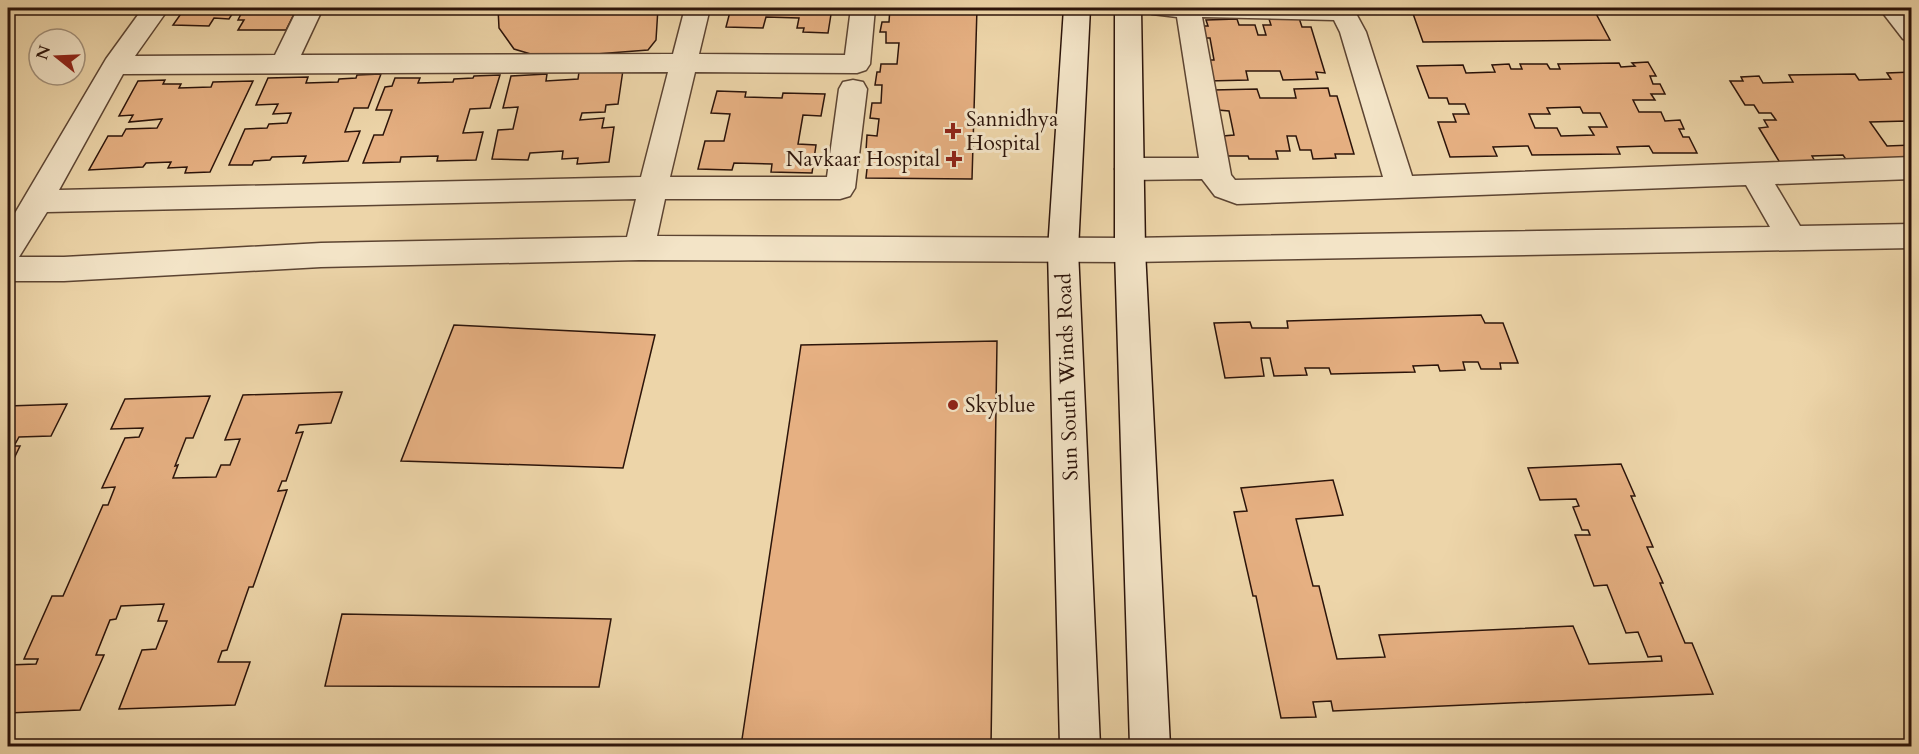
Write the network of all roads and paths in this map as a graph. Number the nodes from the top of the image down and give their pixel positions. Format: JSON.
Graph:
{"nodes":[{"id":1,"x":156,"y":8,"type":"edge"},
{"id":2,"x":310,"y":8,"type":"edge"},
{"id":3,"x":696,"y":8,"type":"edge"},
{"id":4,"x":863,"y":8,"type":"edge"},
{"id":5,"x":1077,"y":8,"type":"edge"},
{"id":6,"x":1128,"y":8,"type":"edge"},
{"id":7,"x":1161,"y":8,"type":"edge"},
{"id":8,"x":1188,"y":8,"type":"edge"},
{"id":9,"x":1891,"y":8,"type":"edge"},
{"id":10,"x":1342,"y":11,"type":"edge"},
{"id":11,"x":1911,"y":33,"type":"edge"},
{"id":12,"x":684,"y":63,"type":"junction"},
{"id":13,"x":115,"y":64,"type":"junction"},
{"id":14,"x":284,"y":64,"type":"junction"},
{"id":15,"x":853,"y":89,"type":"dead end"},
{"id":16,"x":1215,"y":168,"type":"junction"},
{"id":17,"x":1911,"y":168,"type":"edge"},
{"id":18,"x":1129,"y":169,"type":"junction"},
{"id":19,"x":1755,"y":174,"type":"junction"},
{"id":20,"x":653,"y":188,"type":"junction"},
{"id":21,"x":1401,"y":188,"type":"junction"},
{"id":22,"x":38,"y":201,"type":"junction"},
{"id":23,"x":1911,"y":236,"type":"edge"},
{"id":24,"x":1791,"y":238,"type":"junction"},
{"id":25,"x":639,"y":248,"type":"junction"},
{"id":26,"x":8,"y":249,"type":"edge"},
{"id":27,"x":1063,"y":250,"type":"junction"},
{"id":28,"x":1130,"y":250,"type":"junction"},
{"id":29,"x":8,"y":268,"type":"edge"},
{"id":30,"x":1080,"y":747,"type":"edge"},
{"id":31,"x":1150,"y":747,"type":"edge"}],
"edges":[{"from":1,"to":13,"type":"street"},
{"from":2,"to":14,"type":"street"},
{"from":3,"to":12,"type":"street"},
{"from":4,"to":12,"type":"street"},
{"from":5,"to":27,"type":"street","name":"Sun South Winds Road"},
{"from":6,"to":18,"type":"street"},
{"from":7,"to":8,"type":"street"},
{"from":8,"to":10,"type":"street"},
{"from":8,"to":16,"type":"street"},
{"from":9,"to":11,"type":"street"},
{"from":10,"to":21,"type":"street"},
{"from":12,"to":14,"type":"street"},
{"from":12,"to":20,"type":"street"},
{"from":13,"to":14,"type":"street"},
{"from":13,"to":22,"type":"street"},
{"from":15,"to":20,"type":"street"},
{"from":16,"to":18,"type":"street"},
{"from":16,"to":21,"type":"street"},
{"from":17,"to":19,"type":"street"},
{"from":18,"to":28,"type":"street"},
{"from":19,"to":21,"type":"street"},
{"from":19,"to":24,"type":"street"},
{"from":20,"to":22,"type":"street"},
{"from":20,"to":25,"type":"street"},
{"from":22,"to":26,"type":"street"},
{"from":23,"to":24,"type":"street"},
{"from":24,"to":28,"type":"street"},
{"from":25,"to":27,"type":"street"},
{"from":25,"to":29,"type":"street"},
{"from":27,"to":28,"type":"street"},
{"from":27,"to":30,"type":"street","name":"Sun South Winds Road"},
{"from":28,"to":31,"type":"street"}]}
